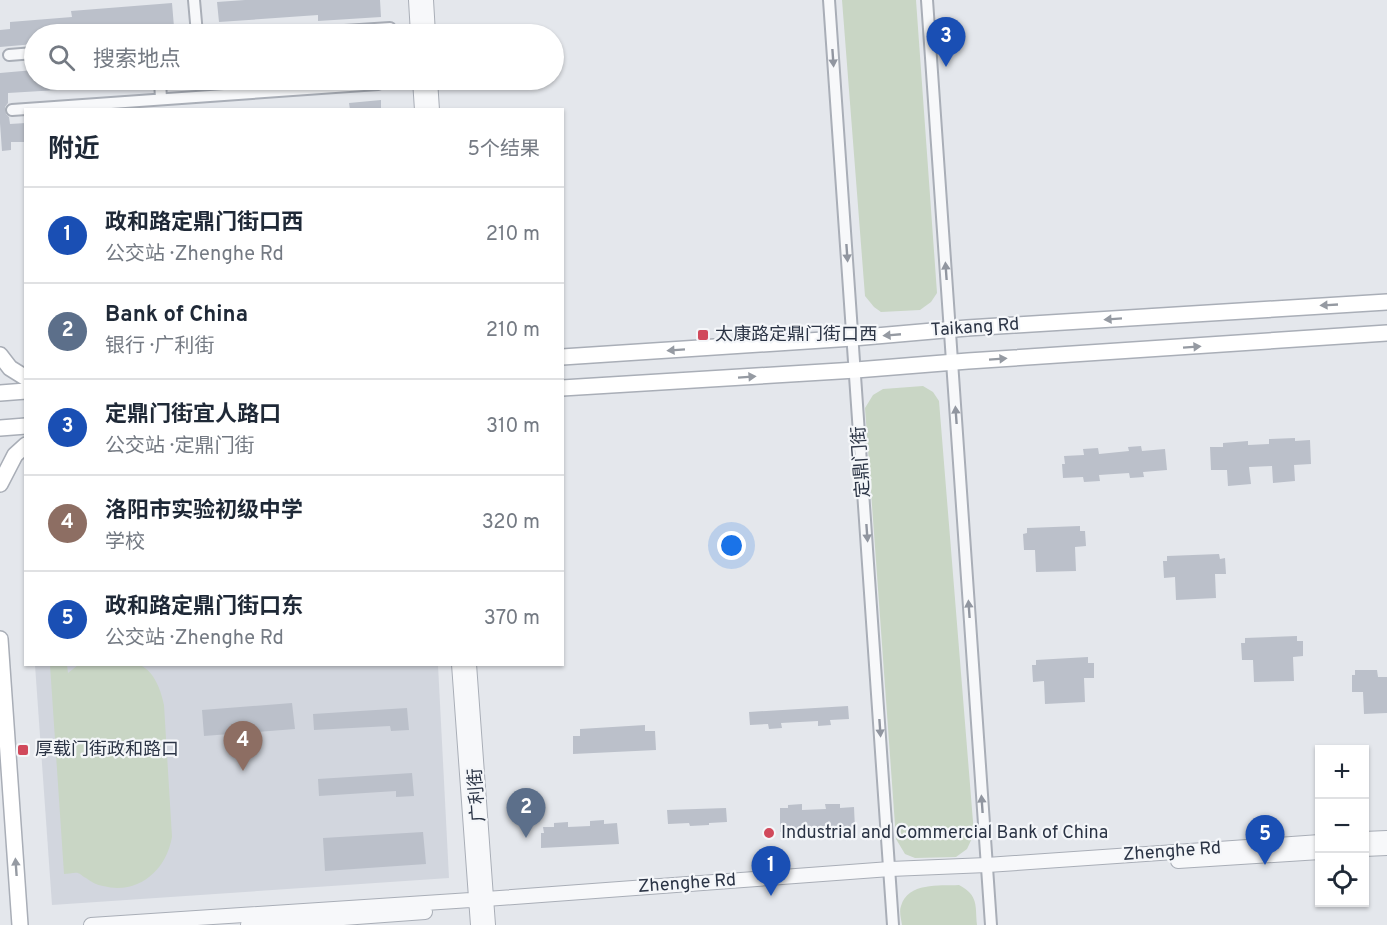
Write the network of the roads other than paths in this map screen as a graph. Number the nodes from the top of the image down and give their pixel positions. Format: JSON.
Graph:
{"nodes":[{"id":1,"x":194,"y":0,"type":"edge"},
{"id":2,"x":416,"y":0,"type":"edge"},
{"id":3,"x":426,"y":0,"type":"edge"},
{"id":4,"x":829,"y":0,"type":"edge"},
{"id":5,"x":927,"y":0,"type":"edge"},
{"id":6,"x":196,"y":24,"type":"edge"},
{"id":7,"x":417,"y":24,"type":"edge"},
{"id":8,"x":427,"y":24,"type":"edge"},
{"id":9,"x":24,"y":54,"type":"edge"},
{"id":10,"x":9,"y":55,"type":"dead end"},
{"id":11,"x":161,"y":90,"type":"edge"},
{"id":12,"x":237,"y":90,"type":"edge"},
{"id":13,"x":293,"y":90,"type":"edge"},
{"id":14,"x":421,"y":90,"type":"edge"},
{"id":15,"x":431,"y":90,"type":"edge"},
{"id":16,"x":237,"y":94,"type":"junction"},
{"id":17,"x":161,"y":99,"type":"junction"},
{"id":18,"x":39,"y":108,"type":"edge"},
{"id":19,"x":422,"y":108,"type":"edge"},
{"id":20,"x":432,"y":108,"type":"edge"},
{"id":21,"x":24,"y":109,"type":"edge"},
{"id":22,"x":12,"y":110,"type":"dead end"},
{"id":23,"x":1387,"y":302,"type":"edge"},
{"id":24,"x":950,"y":329,"type":"junction"},
{"id":25,"x":1387,"y":333,"type":"edge"},
{"id":26,"x":854,"y":338,"type":"junction"},
{"id":27,"x":0,"y":355,"type":"edge"},
{"id":28,"x":564,"y":357,"type":"edge"},
{"id":29,"x":952,"y":362,"type":"junction"},
{"id":30,"x":856,"y":370,"type":"junction"},
{"id":31,"x":24,"y":377,"type":"edge"},
{"id":32,"x":564,"y":388,"type":"edge"},
{"id":33,"x":24,"y":391,"type":"edge"},
{"id":34,"x":0,"y":393,"type":"edge"},
{"id":35,"x":24,"y":426,"type":"edge"},
{"id":36,"x":0,"y":428,"type":"edge"},
{"id":37,"x":24,"y":447,"type":"edge"},
{"id":38,"x":0,"y":484,"type":"edge"},
{"id":39,"x":0,"y":639,"type":"edge"},
{"id":40,"x":459,"y":666,"type":"edge"},
{"id":41,"x":469,"y":666,"type":"edge"},
{"id":42,"x":1387,"y":838,"type":"edge"},
{"id":43,"x":1369,"y":839,"type":"edge"},
{"id":44,"x":1315,"y":842,"type":"edge"},
{"id":45,"x":1387,"y":848,"type":"edge"},
{"id":46,"x":1369,"y":849,"type":"edge"},
{"id":47,"x":1315,"y":852,"type":"edge"},
{"id":48,"x":987,"y":870,"type":"junction"},
{"id":49,"x":890,"y":874,"type":"junction"},
{"id":50,"x":482,"y":904,"type":"junction"},
{"id":51,"x":20,"y":925,"type":"edge"},
{"id":52,"x":91,"y":925,"type":"edge"},
{"id":53,"x":248,"y":925,"type":"edge"},
{"id":54,"x":478,"y":925,"type":"edge"},
{"id":55,"x":488,"y":925,"type":"edge"},
{"id":56,"x":893,"y":925,"type":"edge"},
{"id":57,"x":991,"y":925,"type":"edge"}],
"edges":[{"from":1,"to":6,"type":"street"},
{"from":2,"to":7,"type":"street"},
{"from":3,"to":8,"type":"street"},
{"from":4,"to":26,"type":"street","name":"定鼎门街","one_way":true},
{"from":24,"to":5,"type":"street","one_way":true},
{"from":9,"to":10,"type":"street"},
{"from":11,"to":17,"type":"street"},
{"from":12,"to":16,"type":"street"},
{"from":13,"to":16,"type":"street"},
{"from":14,"to":19,"type":"street"},
{"from":15,"to":20,"type":"street"},
{"from":16,"to":17,"type":"street"},
{"from":17,"to":18,"type":"street"},
{"from":21,"to":22,"type":"street"},
{"from":23,"to":24,"type":"main road","name":"Taikang Rd","one_way":true},
{"from":24,"to":26,"type":"main road","name":"Taikang Rd","one_way":true},
{"from":24,"to":29,"type":"street"},
{"from":29,"to":25,"type":"main road","name":"Taikang Rd","one_way":true},
{"from":26,"to":28,"type":"main road","name":"Taikang Rd","one_way":true},
{"from":26,"to":30,"type":"street","name":"定鼎门街"},
{"from":27,"to":31,"type":"main road"},
{"from":29,"to":30,"type":"main road","name":"Taikang Rd"},
{"from":48,"to":29,"type":"street","one_way":true},
{"from":32,"to":30,"type":"main road","name":"Taikang Rd","one_way":true},
{"from":30,"to":49,"type":"street","name":"定鼎门街","one_way":true},
{"from":33,"to":34,"type":"main road"},
{"from":35,"to":36,"type":"main road"},
{"from":37,"to":38,"type":"main road"},
{"from":51,"to":39,"type":"main road","one_way":true},
{"from":40,"to":50,"type":"street","name":"广利街"},
{"from":41,"to":50,"type":"street","name":"广利街"},
{"from":42,"to":43,"type":"street"},
{"from":44,"to":48,"type":"street","name":"Zhenghe Rd"},
{"from":45,"to":46,"type":"street"},
{"from":47,"to":48,"type":"street","name":"Zhenghe Rd"},
{"from":48,"to":49,"type":"street","name":"Zhenghe Rd"},
{"from":48,"to":57,"type":"street"},
{"from":49,"to":50,"type":"street","name":"Zhenghe Rd"},
{"from":49,"to":56,"type":"street","name":"定鼎门街"},
{"from":50,"to":52,"type":"street","name":"Zhenghe Rd"},
{"from":50,"to":53,"type":"street","name":"Zhenghe Rd"},
{"from":50,"to":54,"type":"street","name":"广利街"},
{"from":50,"to":55,"type":"street","name":"广利街"}]}
